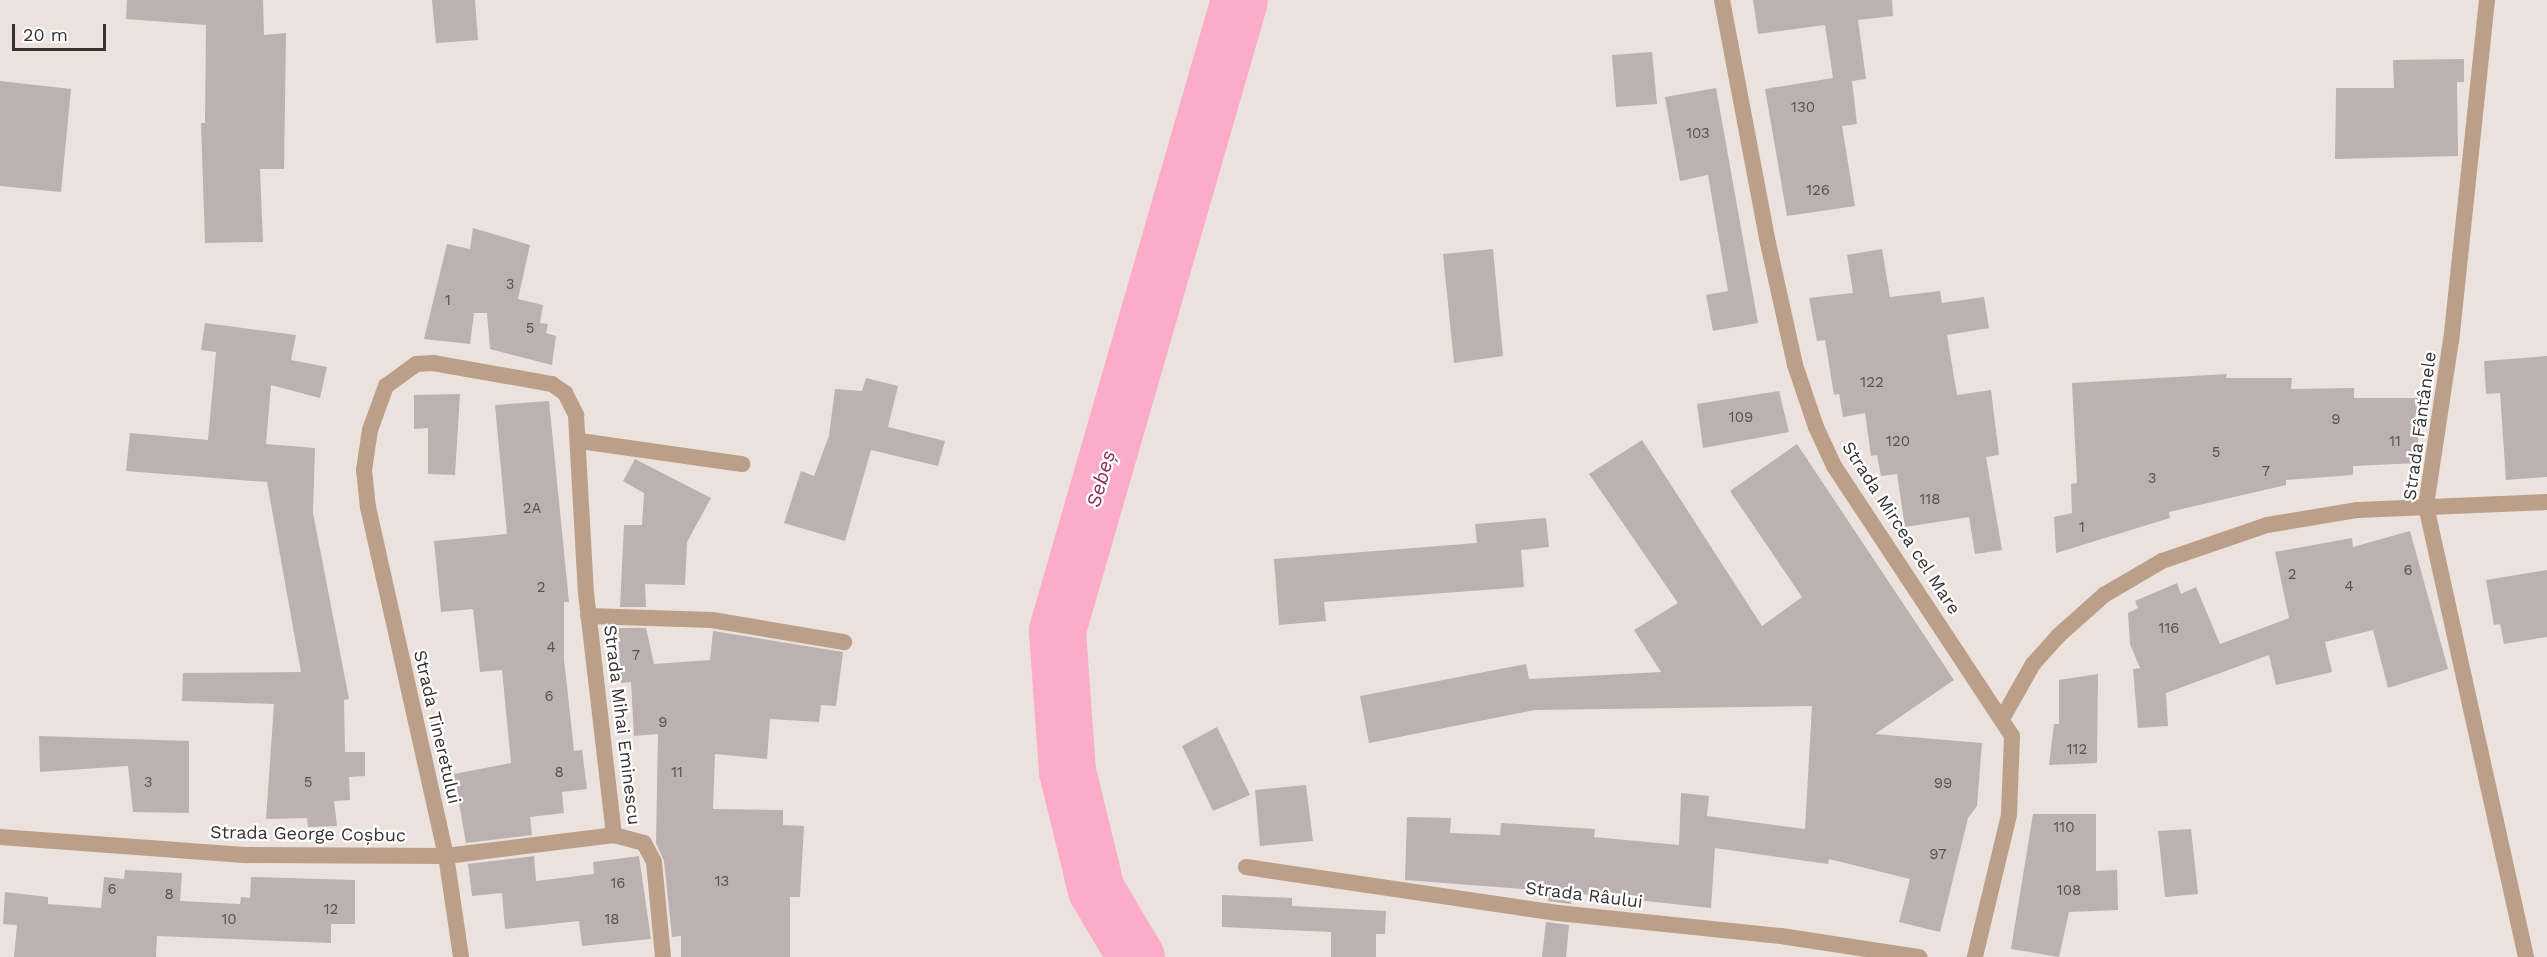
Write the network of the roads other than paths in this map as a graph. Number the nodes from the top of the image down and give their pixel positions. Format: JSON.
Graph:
{"nodes":[{"id":1,"x":1722,"y":0,"type":"edge"},
{"id":2,"x":2487,"y":0,"type":"edge"},
{"id":3,"x":580,"y":441,"type":"junction"},
{"id":4,"x":742,"y":464,"type":"dead end"},
{"id":5,"x":2547,"y":502,"type":"edge"},
{"id":6,"x":2427,"y":506,"type":"junction"},
{"id":7,"x":368,"y":508,"type":"joint"},
{"id":8,"x":588,"y":616,"type":"junction"},
{"id":9,"x":844,"y":642,"type":"dead end"},
{"id":10,"x":2003,"y":717,"type":"junction"},
{"id":11,"x":614,"y":835,"type":"junction"},
{"id":12,"x":0,"y":837,"type":"edge"},
{"id":13,"x":446,"y":856,"type":"junction"},
{"id":14,"x":1246,"y":867,"type":"dead end"},
{"id":15,"x":461,"y":957,"type":"edge"},
{"id":16,"x":663,"y":957,"type":"edge"},
{"id":17,"x":1919,"y":957,"type":"edge"},
{"id":18,"x":1975,"y":957,"type":"edge"},
{"id":19,"x":2526,"y":957,"type":"edge"}],
"edges":[{"from":1,"to":10,"type":"street","name":"Strada Mircea cel Mare"},
{"from":2,"to":6,"type":"street","name":"Strada Fântânele"},
{"from":3,"to":4,"type":"street"},
{"from":3,"to":7,"type":"street","name":"Strada Mihai Eminescu"},
{"from":3,"to":8,"type":"street","name":"Strada Mihai Eminescu"},
{"from":5,"to":6,"type":"street"},
{"from":6,"to":10,"type":"street"},
{"from":6,"to":19,"type":"street","name":"Strada Fântânele"},
{"from":7,"to":13,"type":"street","name":"Strada Tineretului"},
{"from":8,"to":9,"type":"street","name":"Strada Mihai Eminescu"},
{"from":8,"to":11,"type":"street","name":"Strada Mihai Eminescu"},
{"from":10,"to":18,"type":"street","name":"Strada Mircea cel Mare"},
{"from":11,"to":13,"type":"street","name":"Strada George Coșbuc"},
{"from":11,"to":16,"type":"street","name":"Strada Mihai Eminescu"},
{"from":12,"to":13,"type":"street","name":"Strada George Coșbuc"},
{"from":13,"to":15,"type":"street","name":"Strada Tineretului"},
{"from":14,"to":17,"type":"street","name":"Strada Râului"}]}
